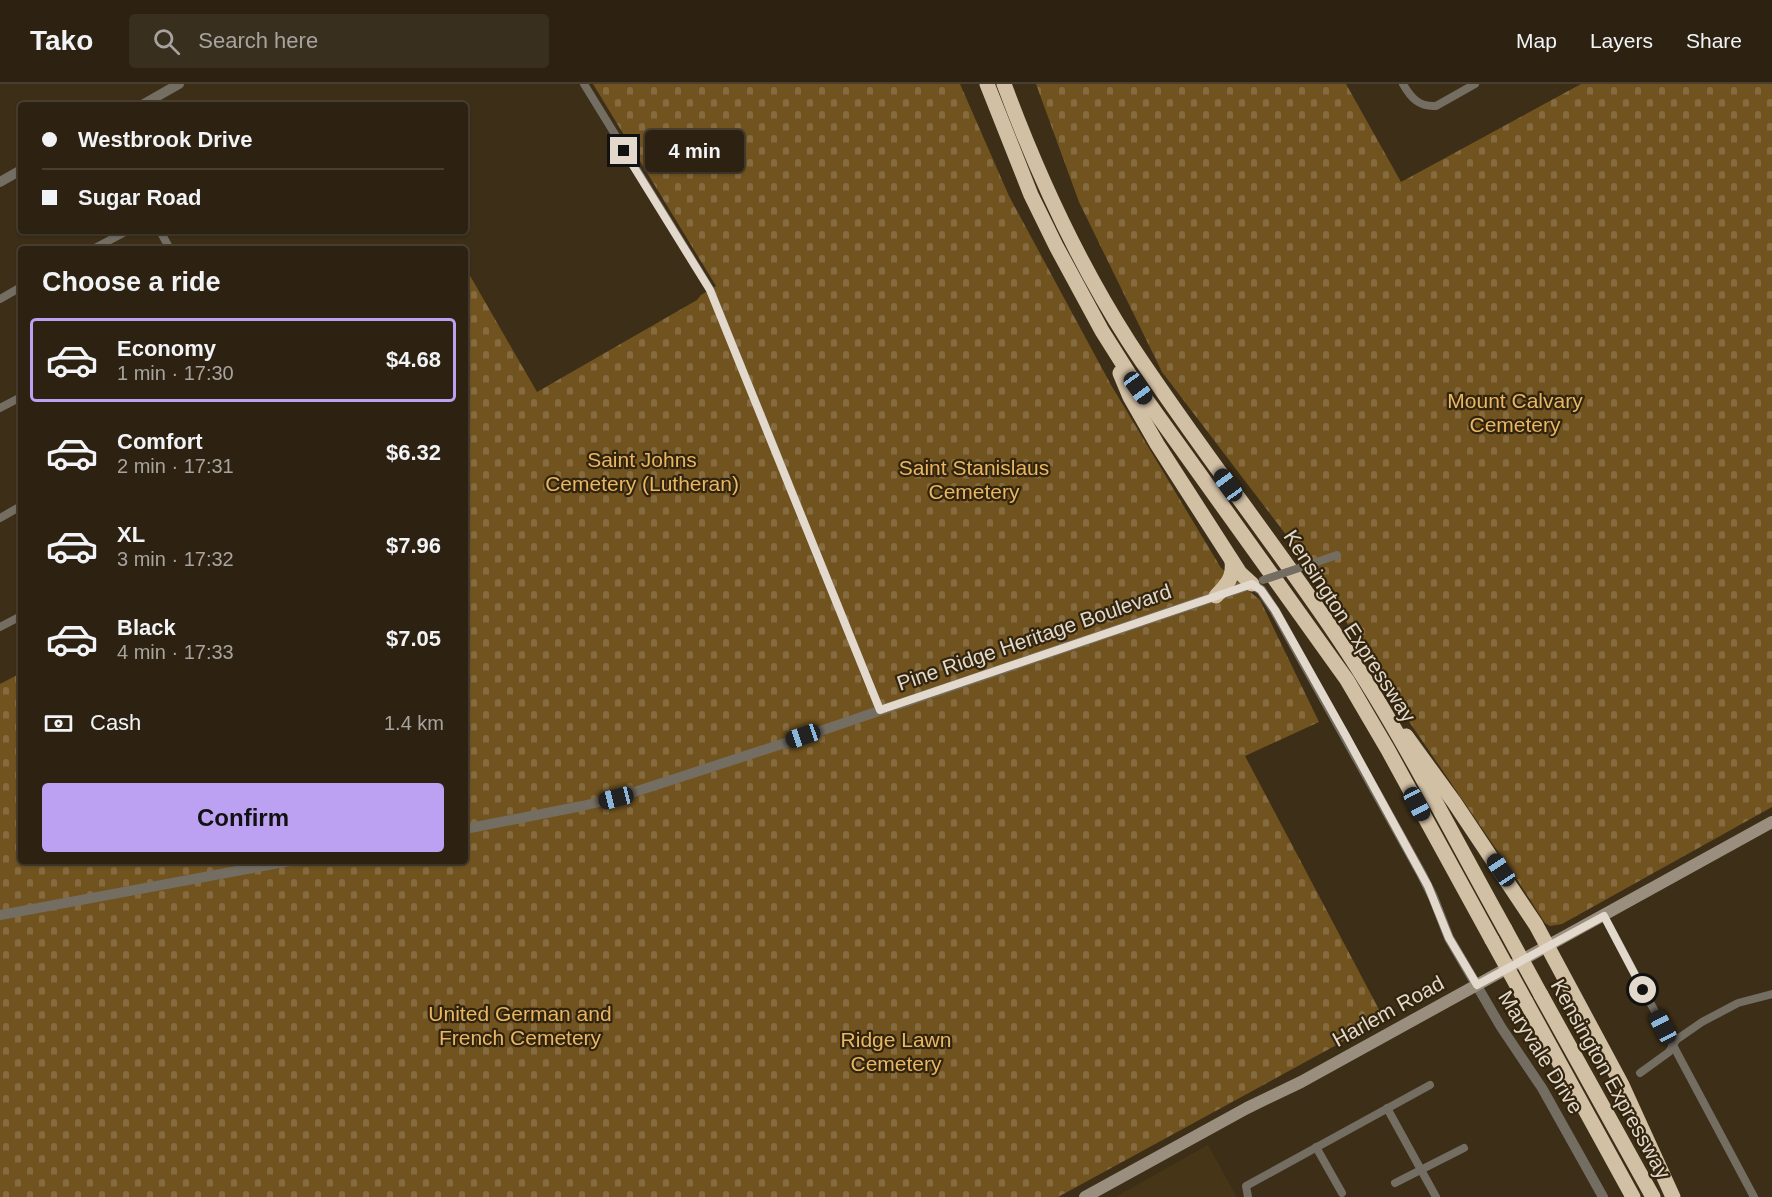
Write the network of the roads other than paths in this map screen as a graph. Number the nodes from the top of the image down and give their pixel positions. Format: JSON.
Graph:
{"nodes":[{"id":1,"x":179,"y":84,"type":"edge"},
{"id":2,"x":584,"y":84,"type":"edge"},
{"id":3,"x":987,"y":84,"type":"edge"},
{"id":4,"x":1004,"y":84,"type":"edge"},
{"id":5,"x":1403,"y":84,"type":"edge"},
{"id":6,"x":1475,"y":84,"type":"edge"},
{"id":7,"x":147,"y":102,"type":"edge"},
{"id":8,"x":18,"y":172,"type":"edge"},
{"id":9,"x":0,"y":182,"type":"edge"},
{"id":10,"x":121,"y":234,"type":"edge"},
{"id":11,"x":99,"y":246,"type":"edge"},
{"id":12,"x":18,"y":289,"type":"edge"},
{"id":13,"x":0,"y":299,"type":"edge"},
{"id":14,"x":1102,"y":331,"type":"junction"},
{"id":15,"x":18,"y":399,"type":"edge"},
{"id":16,"x":0,"y":408,"type":"edge"},
{"id":17,"x":18,"y":508,"type":"edge"},
{"id":18,"x":0,"y":518,"type":"edge"},
{"id":19,"x":1337,"y":555,"type":"dead end"},
{"id":20,"x":1232,"y":561,"type":"junction"},
{"id":21,"x":1257,"y":582,"type":"junction"},
{"id":22,"x":1216,"y":596,"type":"junction"},
{"id":23,"x":18,"y":618,"type":"edge"},
{"id":24,"x":0,"y":627,"type":"edge"},
{"id":25,"x":1377,"y":701,"type":"junction"},
{"id":26,"x":880,"y":710,"type":"junction"},
{"id":27,"x":1772,"y":822,"type":"edge"},
{"id":28,"x":468,"y":828,"type":"edge"},
{"id":29,"x":274,"y":864,"type":"edge"},
{"id":30,"x":0,"y":915,"type":"edge"},
{"id":31,"x":1604,"y":916,"type":"junction"},
{"id":32,"x":1548,"y":946,"type":"junction"},
{"id":33,"x":1477,"y":985,"type":"junction"},
{"id":34,"x":1772,"y":995,"type":"edge"},
{"id":35,"x":1672,"y":1045,"type":"junction"},
{"id":36,"x":1640,"y":1073,"type":"dead end"},
{"id":37,"x":1430,"y":1085,"type":"dead end"},
{"id":38,"x":1387,"y":1108,"type":"junction"},
{"id":39,"x":1316,"y":1147,"type":"junction"},
{"id":40,"x":1464,"y":1148,"type":"dead end"},
{"id":41,"x":1421,"y":1170,"type":"junction"},
{"id":42,"x":1395,"y":1183,"type":"dead end"},
{"id":43,"x":1342,"y":1193,"type":"dead end"},
{"id":44,"x":1085,"y":1197,"type":"edge"},
{"id":45,"x":1248,"y":1197,"type":"edge"},
{"id":46,"x":1436,"y":1197,"type":"edge"},
{"id":47,"x":1603,"y":1197,"type":"edge"},
{"id":48,"x":1633,"y":1197,"type":"edge"},
{"id":49,"x":1653,"y":1197,"type":"edge"},
{"id":50,"x":1673,"y":1197,"type":"edge"},
{"id":51,"x":1754,"y":1197,"type":"edge"}],
"edges":[{"from":1,"to":7,"type":"street"},
{"from":2,"to":26,"type":"street"},
{"from":3,"to":14,"type":"highway","name":"Kensington Expressway"},
{"from":4,"to":25,"type":"highway","name":"Kensington Expressway"},
{"from":5,"to":6,"type":"street"},
{"from":8,"to":9,"type":"street"},
{"from":10,"to":11,"type":"street"},
{"from":12,"to":13,"type":"street"},
{"from":14,"to":20,"type":"highway"},
{"from":14,"to":48,"type":"highway","name":"Kensington Expressway","bridge":true},
{"from":15,"to":16,"type":"street"},
{"from":17,"to":18,"type":"street"},
{"from":19,"to":21,"type":"street","name":"Pine Ridge Heritage Boulevard","bridge":true},
{"from":20,"to":21,"type":"highway"},
{"from":20,"to":22,"type":"highway"},
{"from":21,"to":22,"type":"street","name":"Pine Ridge Heritage Boulevard"},
{"from":21,"to":33,"type":"street","name":"Maryvale Drive"},
{"from":22,"to":26,"type":"street","name":"Pine Ridge Heritage Boulevard"},
{"from":23,"to":24,"type":"street"},
{"from":25,"to":32,"type":"highway"},
{"from":25,"to":49,"type":"highway","name":"Kensington Expressway","bridge":true},
{"from":26,"to":28,"type":"street","name":"Pine Ridge Heritage Boulevard"},
{"from":27,"to":31,"type":"main road","name":"Harlem Road"},
{"from":29,"to":30,"type":"street"},
{"from":31,"to":32,"type":"main road","name":"Harlem Road"},
{"from":31,"to":35,"type":"street"},
{"from":32,"to":33,"type":"main road","name":"Harlem Road"},
{"from":32,"to":50,"type":"highway"},
{"from":33,"to":44,"type":"main road","name":"Harlem Road"},
{"from":33,"to":47,"type":"street","name":"Maryvale Drive"},
{"from":34,"to":35,"type":"street"},
{"from":35,"to":36,"type":"street"},
{"from":35,"to":51,"type":"street"},
{"from":37,"to":38,"type":"street"},
{"from":38,"to":39,"type":"street"},
{"from":38,"to":41,"type":"street"},
{"from":39,"to":43,"type":"street"},
{"from":39,"to":45,"type":"street"},
{"from":40,"to":41,"type":"street"},
{"from":41,"to":42,"type":"street"},
{"from":41,"to":46,"type":"street"}]}
